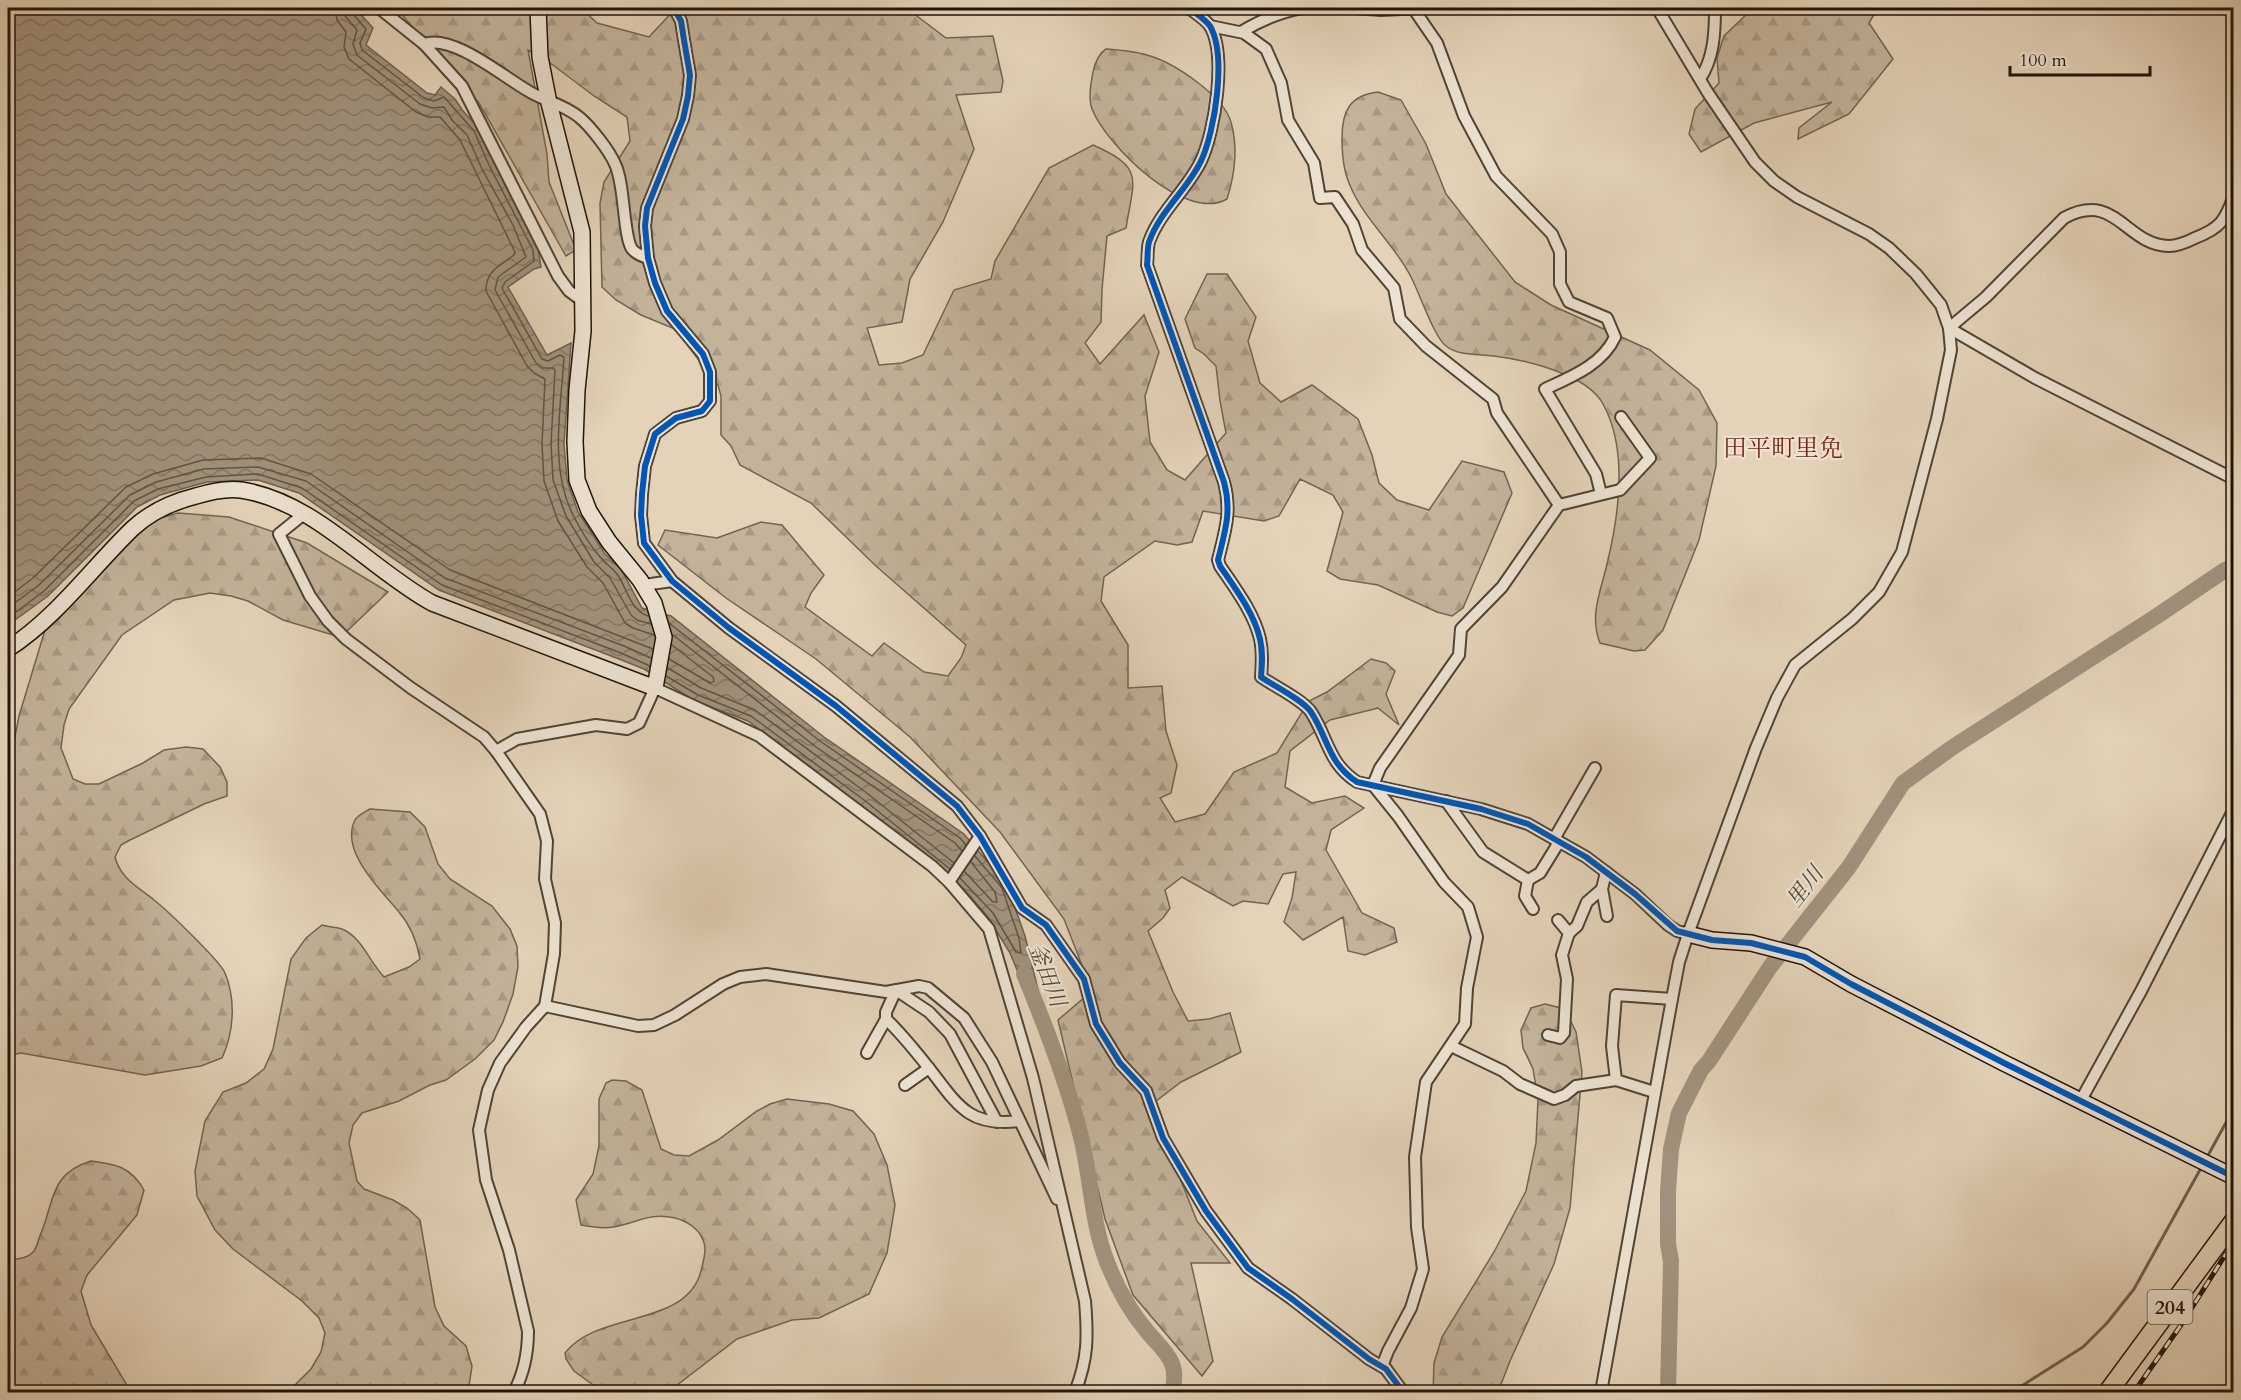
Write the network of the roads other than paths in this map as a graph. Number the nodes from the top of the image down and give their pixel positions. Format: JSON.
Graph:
{"nodes":[{"id":1,"x":379,"y":8,"type":"edge"},
{"id":2,"x":538,"y":8,"type":"edge"},
{"id":3,"x":674,"y":8,"type":"edge"},
{"id":4,"x":1189,"y":8,"type":"edge"},
{"id":5,"x":1302,"y":8,"type":"edge"},
{"id":6,"x":1354,"y":8,"type":"edge"},
{"id":7,"x":1418,"y":8,"type":"edge"},
{"id":8,"x":1657,"y":8,"type":"edge"},
{"id":9,"x":1715,"y":8,"type":"edge"},
{"id":10,"x":1210,"y":26,"type":"junction"},
{"id":11,"x":1241,"y":32,"type":"junction"},
{"id":12,"x":424,"y":44,"type":"junction"},
{"id":13,"x":1700,"y":79,"type":"junction"},
{"id":14,"x":549,"y":103,"type":"junction"},
{"id":15,"x":2234,"y":196,"type":"edge"},
{"id":16,"x":648,"y":258,"type":"junction"},
{"id":17,"x":584,"y":302,"type":"junction"},
{"id":18,"x":1949,"y":328,"type":"junction"},
{"id":19,"x":1621,"y":417,"type":"dead end"},
{"id":20,"x":2234,"y":479,"type":"edge"},
{"id":21,"x":1601,"y":494,"type":"junction"},
{"id":22,"x":1559,"y":505,"type":"junction"},
{"id":23,"x":304,"y":513,"type":"junction"},
{"id":24,"x":672,"y":581,"type":"junction"},
{"id":25,"x":644,"y":585,"type":"junction"},
{"id":26,"x":8,"y":649,"type":"edge"},
{"id":27,"x":656,"y":683,"type":"junction"},
{"id":28,"x":496,"y":751,"type":"junction"},
{"id":29,"x":1595,"y":768,"type":"dead end"},
{"id":30,"x":1373,"y":785,"type":"junction"},
{"id":31,"x":1446,"y":801,"type":"junction"},
{"id":32,"x":2234,"y":809,"type":"edge"},
{"id":33,"x":978,"y":840,"type":"junction"},
{"id":34,"x":1557,"y":840,"type":"junction"},
{"id":35,"x":1606,"y":872,"type":"junction"},
{"id":36,"x":1528,"y":880,"type":"junction"},
{"id":37,"x":950,"y":881,"type":"junction"},
{"id":38,"x":1602,"y":889,"type":"junction"},
{"id":39,"x":1533,"y":909,"type":"dead end"},
{"id":40,"x":1607,"y":916,"type":"dead end"},
{"id":41,"x":1558,"y":920,"type":"dead end"},
{"id":42,"x":1569,"y":933,"type":"junction"},
{"id":43,"x":1688,"y":934,"type":"junction"},
{"id":44,"x":896,"y":990,"type":"junction"},
{"id":45,"x":1672,"y":999,"type":"junction"},
{"id":46,"x":545,"y":1006,"type":"junction"},
{"id":47,"x":886,"y":1019,"type":"junction"},
{"id":48,"x":1548,"y":1035,"type":"dead end"},
{"id":49,"x":1451,"y":1046,"type":"junction"},
{"id":50,"x":867,"y":1053,"type":"dead end"},
{"id":51,"x":929,"y":1068,"type":"junction"},
{"id":52,"x":1616,"y":1080,"type":"junction"},
{"id":53,"x":905,"y":1085,"type":"dead end"},
{"id":54,"x":1654,"y":1092,"type":"junction"},
{"id":55,"x":2081,"y":1100,"type":"junction"},
{"id":56,"x":1019,"y":1121,"type":"junction"},
{"id":57,"x":997,"y":1122,"type":"junction"},
{"id":58,"x":2234,"y":1178,"type":"edge"},
{"id":59,"x":1065,"y":1216,"type":"junction"},
{"id":60,"x":2234,"y":1221,"type":"edge"},
{"id":61,"x":1386,"y":1369,"type":"junction"},
{"id":62,"x":514,"y":1392,"type":"edge"},
{"id":63,"x":1075,"y":1392,"type":"edge"},
{"id":64,"x":1403,"y":1392,"type":"edge"},
{"id":65,"x":1601,"y":1392,"type":"edge"},
{"id":66,"x":2108,"y":1392,"type":"edge"}],
"edges":[{"from":1,"to":12,"type":"street"},
{"from":2,"to":14,"type":"street"},
{"from":3,"to":16,"type":"street"},
{"from":4,"to":10,"type":"street"},
{"from":5,"to":11,"type":"street"},
{"from":6,"to":7,"type":"street"},
{"from":7,"to":21,"type":"street"},
{"from":8,"to":13,"type":"street"},
{"from":9,"to":13,"type":"street"},
{"from":10,"to":11,"type":"street"},
{"from":10,"to":30,"type":"street"},
{"from":11,"to":22,"type":"street"},
{"from":12,"to":14,"type":"street"},
{"from":12,"to":17,"type":"street"},
{"from":13,"to":18,"type":"street"},
{"from":14,"to":16,"type":"street"},
{"from":14,"to":17,"type":"street"},
{"from":15,"to":18,"type":"street"},
{"from":16,"to":24,"type":"street"},
{"from":17,"to":25,"type":"street"},
{"from":18,"to":20,"type":"street"},
{"from":18,"to":43,"type":"street"},
{"from":19,"to":21,"type":"street"},
{"from":21,"to":22,"type":"street"},
{"from":22,"to":30,"type":"street"},
{"from":23,"to":26,"type":"street"},
{"from":23,"to":27,"type":"street"},
{"from":23,"to":28,"type":"street"},
{"from":24,"to":25,"type":"street"},
{"from":24,"to":33,"type":"street"},
{"from":25,"to":27,"type":"street"},
{"from":27,"to":28,"type":"street"},
{"from":27,"to":37,"type":"street"},
{"from":28,"to":46,"type":"street"},
{"from":29,"to":34,"type":"street"},
{"from":30,"to":31,"type":"street"},
{"from":30,"to":49,"type":"street"},
{"from":31,"to":34,"type":"street"},
{"from":31,"to":36,"type":"street"},
{"from":32,"to":55,"type":"street"},
{"from":33,"to":37,"type":"street"},
{"from":33,"to":61,"type":"street"},
{"from":34,"to":35,"type":"street"},
{"from":34,"to":36,"type":"street"},
{"from":35,"to":38,"type":"street"},
{"from":35,"to":43,"type":"street"},
{"from":36,"to":39,"type":"street"},
{"from":37,"to":59,"type":"street"},
{"from":38,"to":40,"type":"street"},
{"from":38,"to":42,"type":"street"},
{"from":41,"to":42,"type":"street"},
{"from":42,"to":48,"type":"street"},
{"from":43,"to":45,"type":"street"},
{"from":43,"to":55,"type":"street"},
{"from":44,"to":46,"type":"street"},
{"from":44,"to":47,"type":"street"},
{"from":44,"to":56,"type":"street"},
{"from":44,"to":57,"type":"street"},
{"from":45,"to":52,"type":"street"},
{"from":45,"to":54,"type":"street"},
{"from":46,"to":62,"type":"street"},
{"from":47,"to":50,"type":"street"},
{"from":47,"to":51,"type":"street"},
{"from":49,"to":52,"type":"street"},
{"from":49,"to":61,"type":"street"},
{"from":51,"to":53,"type":"street"},
{"from":51,"to":57,"type":"street"},
{"from":52,"to":54,"type":"street"},
{"from":54,"to":65,"type":"street"},
{"from":55,"to":58,"type":"street"},
{"from":56,"to":57,"type":"street"},
{"from":56,"to":59,"type":"street"},
{"from":59,"to":63,"type":"street"},
{"from":60,"to":66,"type":"highway","number":"204"},
{"from":61,"to":64,"type":"street"}]}
